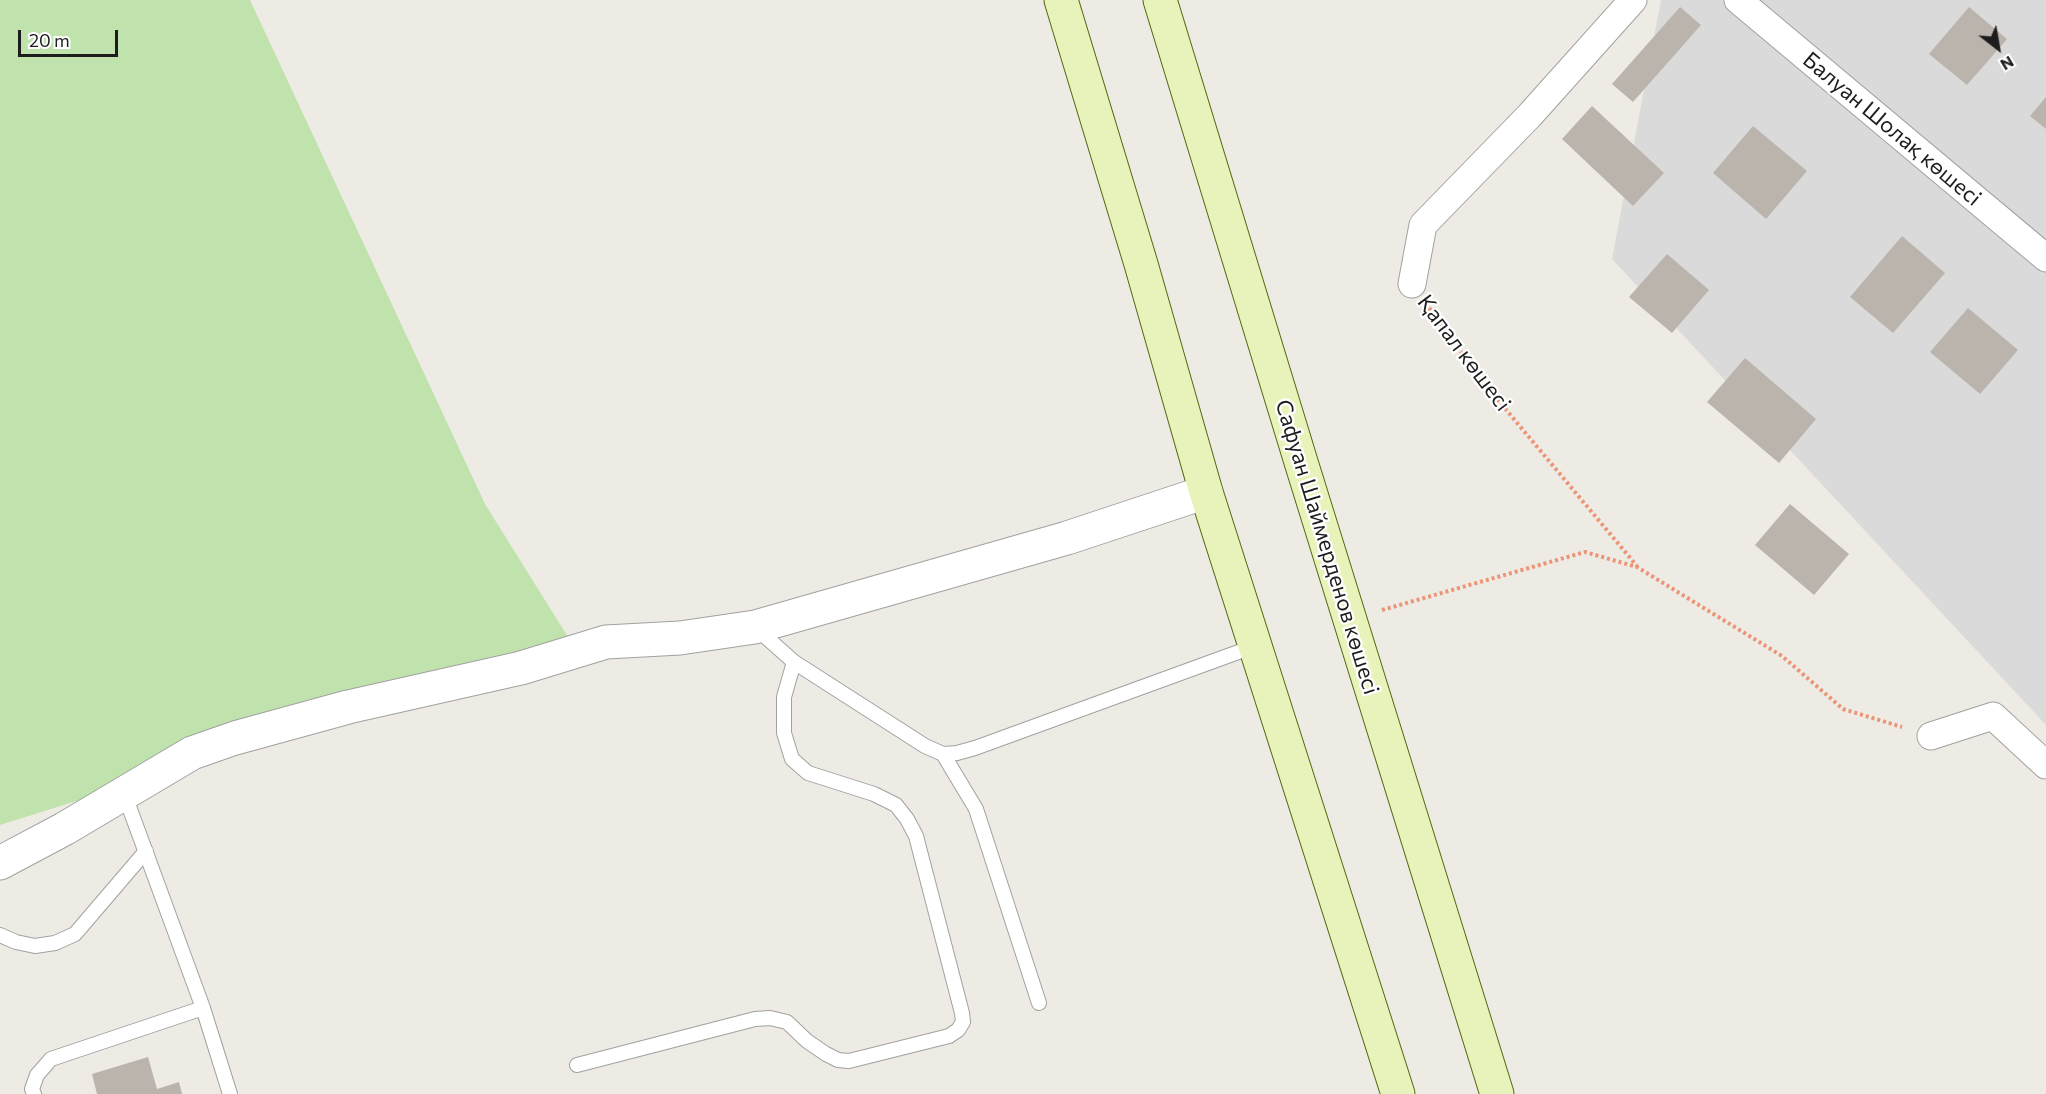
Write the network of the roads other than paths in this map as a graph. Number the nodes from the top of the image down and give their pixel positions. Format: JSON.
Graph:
{"nodes":[{"id":1,"x":1061,"y":0,"type":"edge"},
{"id":2,"x":1160,"y":0,"type":"edge"},
{"id":3,"x":1633,"y":0,"type":"edge"},
{"id":4,"x":1738,"y":0,"type":"edge"},
{"id":5,"x":2046,"y":258,"type":"edge"},
{"id":6,"x":1412,"y":284,"type":"road end"},
{"id":7,"x":1206,"y":492,"type":"junction"},
{"id":8,"x":755,"y":627,"type":"junction"},
{"id":9,"x":1255,"y":646,"type":"junction"},
{"id":10,"x":794,"y":662,"type":"junction"},
{"id":11,"x":1931,"y":736,"type":"road end"},
{"id":12,"x":943,"y":754,"type":"junction"},
{"id":13,"x":2046,"y":765,"type":"edge"},
{"id":14,"x":124,"y":793,"type":"junction"},
{"id":15,"x":146,"y":851,"type":"junction"},
{"id":16,"x":0,"y":863,"type":"edge"},
{"id":17,"x":0,"y":935,"type":"edge"},
{"id":18,"x":1039,"y":1003,"type":"dead end"},
{"id":19,"x":203,"y":1008,"type":"junction"},
{"id":20,"x":577,"y":1065,"type":"dead end"},
{"id":21,"x":34,"y":1094,"type":"edge"},
{"id":22,"x":230,"y":1094,"type":"edge"},
{"id":23,"x":1398,"y":1094,"type":"edge"},
{"id":24,"x":1497,"y":1094,"type":"edge"}],
"edges":[{"from":1,"to":7,"type":"main road"},
{"from":2,"to":24,"type":"main road","name":"Сафуан Шаймерденов көшесі"},
{"from":3,"to":6,"type":"street","name":"Қапал көшесі"},
{"from":4,"to":5,"type":"street","name":"Балуан Шолақ көшесі"},
{"from":7,"to":8,"type":"street"},
{"from":7,"to":9,"type":"main road"},
{"from":8,"to":10,"type":"lane"},
{"from":8,"to":14,"type":"street"},
{"from":9,"to":12,"type":"lane"},
{"from":9,"to":23,"type":"main road"},
{"from":10,"to":12,"type":"lane"},
{"from":10,"to":20,"type":"lane"},
{"from":11,"to":13,"type":"street"},
{"from":12,"to":18,"type":"lane"},
{"from":14,"to":15,"type":"lane"},
{"from":14,"to":16,"type":"street"},
{"from":15,"to":17,"type":"lane"},
{"from":15,"to":19,"type":"lane"},
{"from":19,"to":21,"type":"lane"},
{"from":19,"to":22,"type":"lane"}]}
